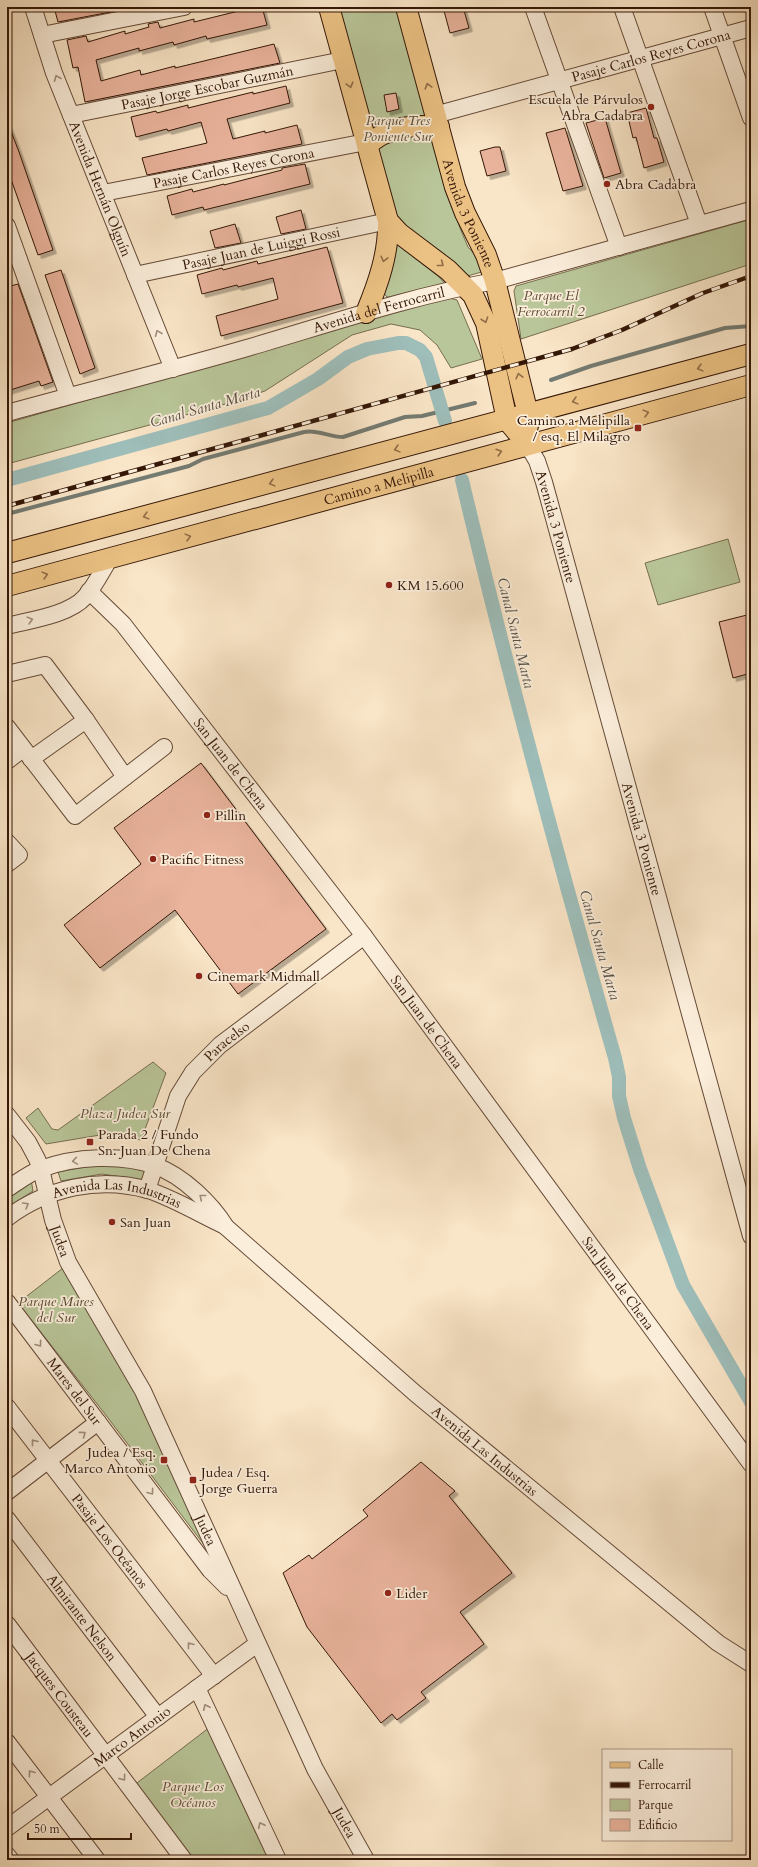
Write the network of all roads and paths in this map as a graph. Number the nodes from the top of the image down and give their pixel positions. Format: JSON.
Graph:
{"nodes":[{"id":1,"x":33,"y":7,"type":"edge"},
{"id":2,"x":184,"y":7,"type":"edge"},
{"id":3,"x":329,"y":7,"type":"edge"},
{"id":4,"x":406,"y":7,"type":"edge"},
{"id":5,"x":533,"y":7,"type":"edge"},
{"id":6,"x":622,"y":7,"type":"edge"},
{"id":7,"x":712,"y":7,"type":"edge"},
{"id":8,"x":130,"y":12,"type":"edge"},
{"id":9,"x":751,"y":28,"type":"edge"},
{"id":10,"x":42,"y":35,"type":"junction"},
{"id":11,"x":722,"y":36,"type":"junction"},
{"id":12,"x":640,"y":59,"type":"junction"},
{"id":13,"x":343,"y":60,"type":"junction"},
{"id":14,"x":559,"y":82,"type":"junction"},
{"id":15,"x":71,"y":114,"type":"junction"},
{"id":16,"x":751,"y":118,"type":"edge"},
{"id":17,"x":437,"y":121,"type":"junction"},
{"id":18,"x":366,"y":144,"type":"junction"},
{"id":19,"x":103,"y":194,"type":"junction"},
{"id":20,"x":751,"y":210,"type":"edge"},
{"id":21,"x":388,"y":221,"type":"junction"},
{"id":22,"x":699,"y":224,"type":"junction"},
{"id":23,"x":7,"y":226,"type":"edge"},
{"id":24,"x":619,"y":247,"type":"junction"},
{"id":25,"x":14,"y":267,"type":"edge"},
{"id":26,"x":135,"y":275,"type":"junction"},
{"id":27,"x":495,"y":281,"type":"junction"},
{"id":28,"x":466,"y":286,"type":"junction"},
{"id":29,"x":366,"y":313,"type":"junction"},
{"id":30,"x":751,"y":354,"type":"edge"},
{"id":31,"x":173,"y":369,"type":"junction"},
{"id":32,"x":751,"y":385,"type":"edge"},
{"id":33,"x":68,"y":396,"type":"junction"},
{"id":34,"x":7,"y":413,"type":"edge"},
{"id":35,"x":528,"y":414,"type":"junction"},
{"id":36,"x":508,"y":420,"type":"junction"},
{"id":37,"x":527,"y":444,"type":"junction"},
{"id":38,"x":7,"y":552,"type":"edge"},
{"id":39,"x":110,"y":558,"type":"junction"},
{"id":40,"x":7,"y":586,"type":"edge"},
{"id":41,"x":89,"y":591,"type":"junction"},
{"id":42,"x":7,"y":626,"type":"edge"},
{"id":43,"x":7,"y":674,"type":"edge"},
{"id":44,"x":86,"y":720,"type":"junction"},
{"id":45,"x":7,"y":727,"type":"edge"},
{"id":46,"x":164,"y":747,"type":"dead end"},
{"id":47,"x":27,"y":754,"type":"junction"},
{"id":48,"x":7,"y":761,"type":"edge"},
{"id":49,"x":126,"y":777,"type":"junction"},
{"id":50,"x":7,"y":842,"type":"edge"},
{"id":51,"x":7,"y":864,"type":"edge"},
{"id":52,"x":364,"y":936,"type":"junction"},
{"id":53,"x":7,"y":1115,"type":"edge"},
{"id":54,"x":155,"y":1166,"type":"junction"},
{"id":55,"x":41,"y":1169,"type":"junction"},
{"id":56,"x":7,"y":1189,"type":"edge"},
{"id":57,"x":147,"y":1190,"type":"junction"},
{"id":58,"x":46,"y":1195,"type":"junction"},
{"id":59,"x":7,"y":1218,"type":"edge"},
{"id":60,"x":226,"y":1227,"type":"junction"},
{"id":61,"x":751,"y":1236,"type":"edge"},
{"id":62,"x":7,"y":1302,"type":"edge"},
{"id":63,"x":7,"y":1407,"type":"edge"},
{"id":64,"x":98,"y":1422,"type":"junction"},
{"id":65,"x":48,"y":1460,"type":"junction"},
{"id":66,"x":751,"y":1464,"type":"edge"},
{"id":67,"x":7,"y":1492,"type":"edge"},
{"id":68,"x":7,"y":1519,"type":"edge"},
{"id":69,"x":233,"y":1592,"type":"junction"},
{"id":70,"x":7,"y":1624,"type":"edge"},
{"id":71,"x":257,"y":1644,"type":"junction"},
{"id":72,"x":751,"y":1664,"type":"edge"},
{"id":73,"x":214,"y":1676,"type":"junction"},
{"id":74,"x":197,"y":1688,"type":"junction"},
{"id":75,"x":158,"y":1716,"type":"junction"},
{"id":76,"x":7,"y":1742,"type":"edge"},
{"id":77,"x":106,"y":1755,"type":"junction"},
{"id":78,"x":49,"y":1797,"type":"junction"},
{"id":79,"x":7,"y":1828,"type":"edge"},
{"id":80,"x":7,"y":1855,"type":"edge"},
{"id":81,"x":11,"y":1860,"type":"edge"},
{"id":82,"x":97,"y":1860,"type":"edge"},
{"id":83,"x":184,"y":1860,"type":"edge"},
{"id":84,"x":278,"y":1860,"type":"edge"},
{"id":85,"x":366,"y":1860,"type":"edge"}],
"edges":[{"from":1,"to":10,"type":"street","name":"Avenida Hernán Olguín"},
{"from":2,"to":8,"type":"street"},
{"from":3,"to":13,"type":"main road","name":"Avenida 3 Poniente"},
{"from":17,"to":4,"type":"main road","name":"Avenida 3 Poniente","one_way":true},
{"from":5,"to":14,"type":"street"},
{"from":6,"to":12,"type":"street"},
{"from":7,"to":11,"type":"street"},
{"from":8,"to":10,"type":"street"},
{"from":9,"to":11,"type":"street","name":"Pasaje Carlos Reyes Corona"},
{"from":15,"to":10,"type":"street","name":"Avenida Hernán Olguín","one_way":true},
{"from":11,"to":12,"type":"street","name":"Pasaje Carlos Reyes Corona"},
{"from":11,"to":16,"type":"street"},
{"from":12,"to":14,"type":"street","name":"Pasaje Carlos Reyes Corona"},
{"from":12,"to":22,"type":"street"},
{"from":13,"to":15,"type":"street","name":"Pasaje Jorge Escobar Guzmán"},
{"from":13,"to":18,"type":"main road","name":"Avenida 3 Poniente","one_way":true},
{"from":14,"to":17,"type":"street","name":"Pasaje Carlos Reyes Corona"},
{"from":14,"to":24,"type":"street"},
{"from":15,"to":19,"type":"street","name":"Avenida Hernán Olguín"},
{"from":17,"to":18,"type":"main road"},
{"from":17,"to":27,"type":"main road","name":"Avenida 3 Poniente"},
{"from":18,"to":19,"type":"street","name":"Pasaje Carlos Reyes Corona"},
{"from":18,"to":21,"type":"main road","name":"Avenida 3 Poniente"},
{"from":19,"to":26,"type":"street","name":"Avenida Hernán Olguín"},
{"from":20,"to":22,"type":"street","name":"Avenida del Ferrocarril"},
{"from":21,"to":26,"type":"street","name":"Pasaje Juan de Luiggi Rossi"},
{"from":21,"to":28,"type":"main road","name":"Avenida 3 Poniente","one_way":true},
{"from":21,"to":29,"type":"main road","one_way":true},
{"from":22,"to":24,"type":"street","name":"Avenida del Ferrocarril"},
{"from":23,"to":25,"type":"street"},
{"from":24,"to":27,"type":"street","name":"Avenida del Ferrocarril"},
{"from":25,"to":33,"type":"street"},
{"from":31,"to":26,"type":"street","name":"Avenida Hernán Olguín","one_way":true},
{"from":27,"to":28,"type":"street","name":"Avenida del Ferrocarril"},
{"from":35,"to":27,"type":"main road","name":"Avenida 3 Poniente","one_way":true},
{"from":28,"to":29,"type":"street","name":"Avenida del Ferrocarril"},
{"from":28,"to":36,"type":"main road","name":"Avenida 3 Poniente","one_way":true},
{"from":29,"to":31,"type":"street","name":"Avenida del Ferrocarril"},
{"from":30,"to":35,"type":"main road","one_way":true},
{"from":31,"to":33,"type":"street","name":"Avenida del Ferrocarril"},
{"from":37,"to":32,"type":"main road","name":"Camino a Melipilla","one_way":true},
{"from":33,"to":34,"type":"street","name":"Avenida del Ferrocarril"},
{"from":35,"to":36,"type":"main road"},
{"from":35,"to":37,"type":"main road","name":"Avenida 3 Poniente"},
{"from":36,"to":37,"type":"main road","name":"Avenida 3 Poniente"},
{"from":36,"to":38,"type":"main road","one_way":true},
{"from":39,"to":37,"type":"main road","name":"Camino a Melipilla","one_way":true},
{"from":37,"to":61,"type":"street","name":"Avenida 3 Poniente"},
{"from":40,"to":39,"type":"main road","name":"Camino a Melipilla","one_way":true},
{"from":39,"to":41,"type":"street"},
{"from":42,"to":41,"type":"street","one_way":true},
{"from":41,"to":52,"type":"street","name":"San Juan de Chena"},
{"from":43,"to":44,"type":"street"},
{"from":44,"to":47,"type":"street"},
{"from":44,"to":49,"type":"street"},
{"from":45,"to":47,"type":"street"},
{"from":46,"to":49,"type":"street"},
{"from":47,"to":48,"type":"street"},
{"from":47,"to":49,"type":"street"},
{"from":50,"to":51,"type":"street"},
{"from":52,"to":54,"type":"street","name":"Paracelso"},
{"from":52,"to":66,"type":"street","name":"San Juan de Chena"},
{"from":53,"to":55,"type":"street","name":"Judea"},
{"from":54,"to":55,"type":"street","name":"Avenida Las Industrias","one_way":true},
{"from":54,"to":57,"type":"street","name":"Paracelso"},
{"from":60,"to":54,"type":"street","name":"Avenida Las Industrias","one_way":true},
{"from":55,"to":56,"type":"street","name":"Avenida Las Industrias"},
{"from":55,"to":58,"type":"street","name":"Judea"},
{"from":57,"to":58,"type":"street","name":"Avenida Las Industrias"},
{"from":57,"to":60,"type":"street","name":"Avenida Las Industrias"},
{"from":59,"to":58,"type":"street","name":"Avenida Las Industrias","one_way":true},
{"from":58,"to":69,"type":"street","name":"Judea"},
{"from":60,"to":72,"type":"street","name":"Avenida Las Industrias"},
{"from":62,"to":64,"type":"street","name":"Mares del Sur","one_way":true},
{"from":65,"to":63,"type":"street","name":"Pasaje Los Océanos","one_way":true},
{"from":65,"to":64,"type":"street","one_way":true},
{"from":64,"to":69,"type":"street","name":"Mares del Sur","one_way":true},
{"from":65,"to":67,"type":"street"},
{"from":73,"to":65,"type":"street","name":"Pasaje Los Océanos","one_way":true},
{"from":68,"to":75,"type":"street","name":"Almirante Nelson"},
{"from":69,"to":71,"type":"street","name":"Judea"},
{"from":70,"to":77,"type":"street","name":"Jacques Cousteau"},
{"from":71,"to":73,"type":"street","name":"Marco Antonio"},
{"from":71,"to":85,"type":"street","name":"Judea"},
{"from":73,"to":74,"type":"street","name":"Marco Antonio"},
{"from":74,"to":75,"type":"street","name":"Marco Antonio"},
{"from":84,"to":74,"type":"street","one_way":true},
{"from":75,"to":77,"type":"street","name":"Marco Antonio"},
{"from":78,"to":76,"type":"street","one_way":true},
{"from":77,"to":78,"type":"street","name":"Marco Antonio"},
{"from":77,"to":83,"type":"street","name":"Jacques Cousteau","one_way":true},
{"from":78,"to":79,"type":"street","name":"Marco Antonio"},
{"from":78,"to":82,"type":"street"},
{"from":80,"to":81,"type":"street"}]}
